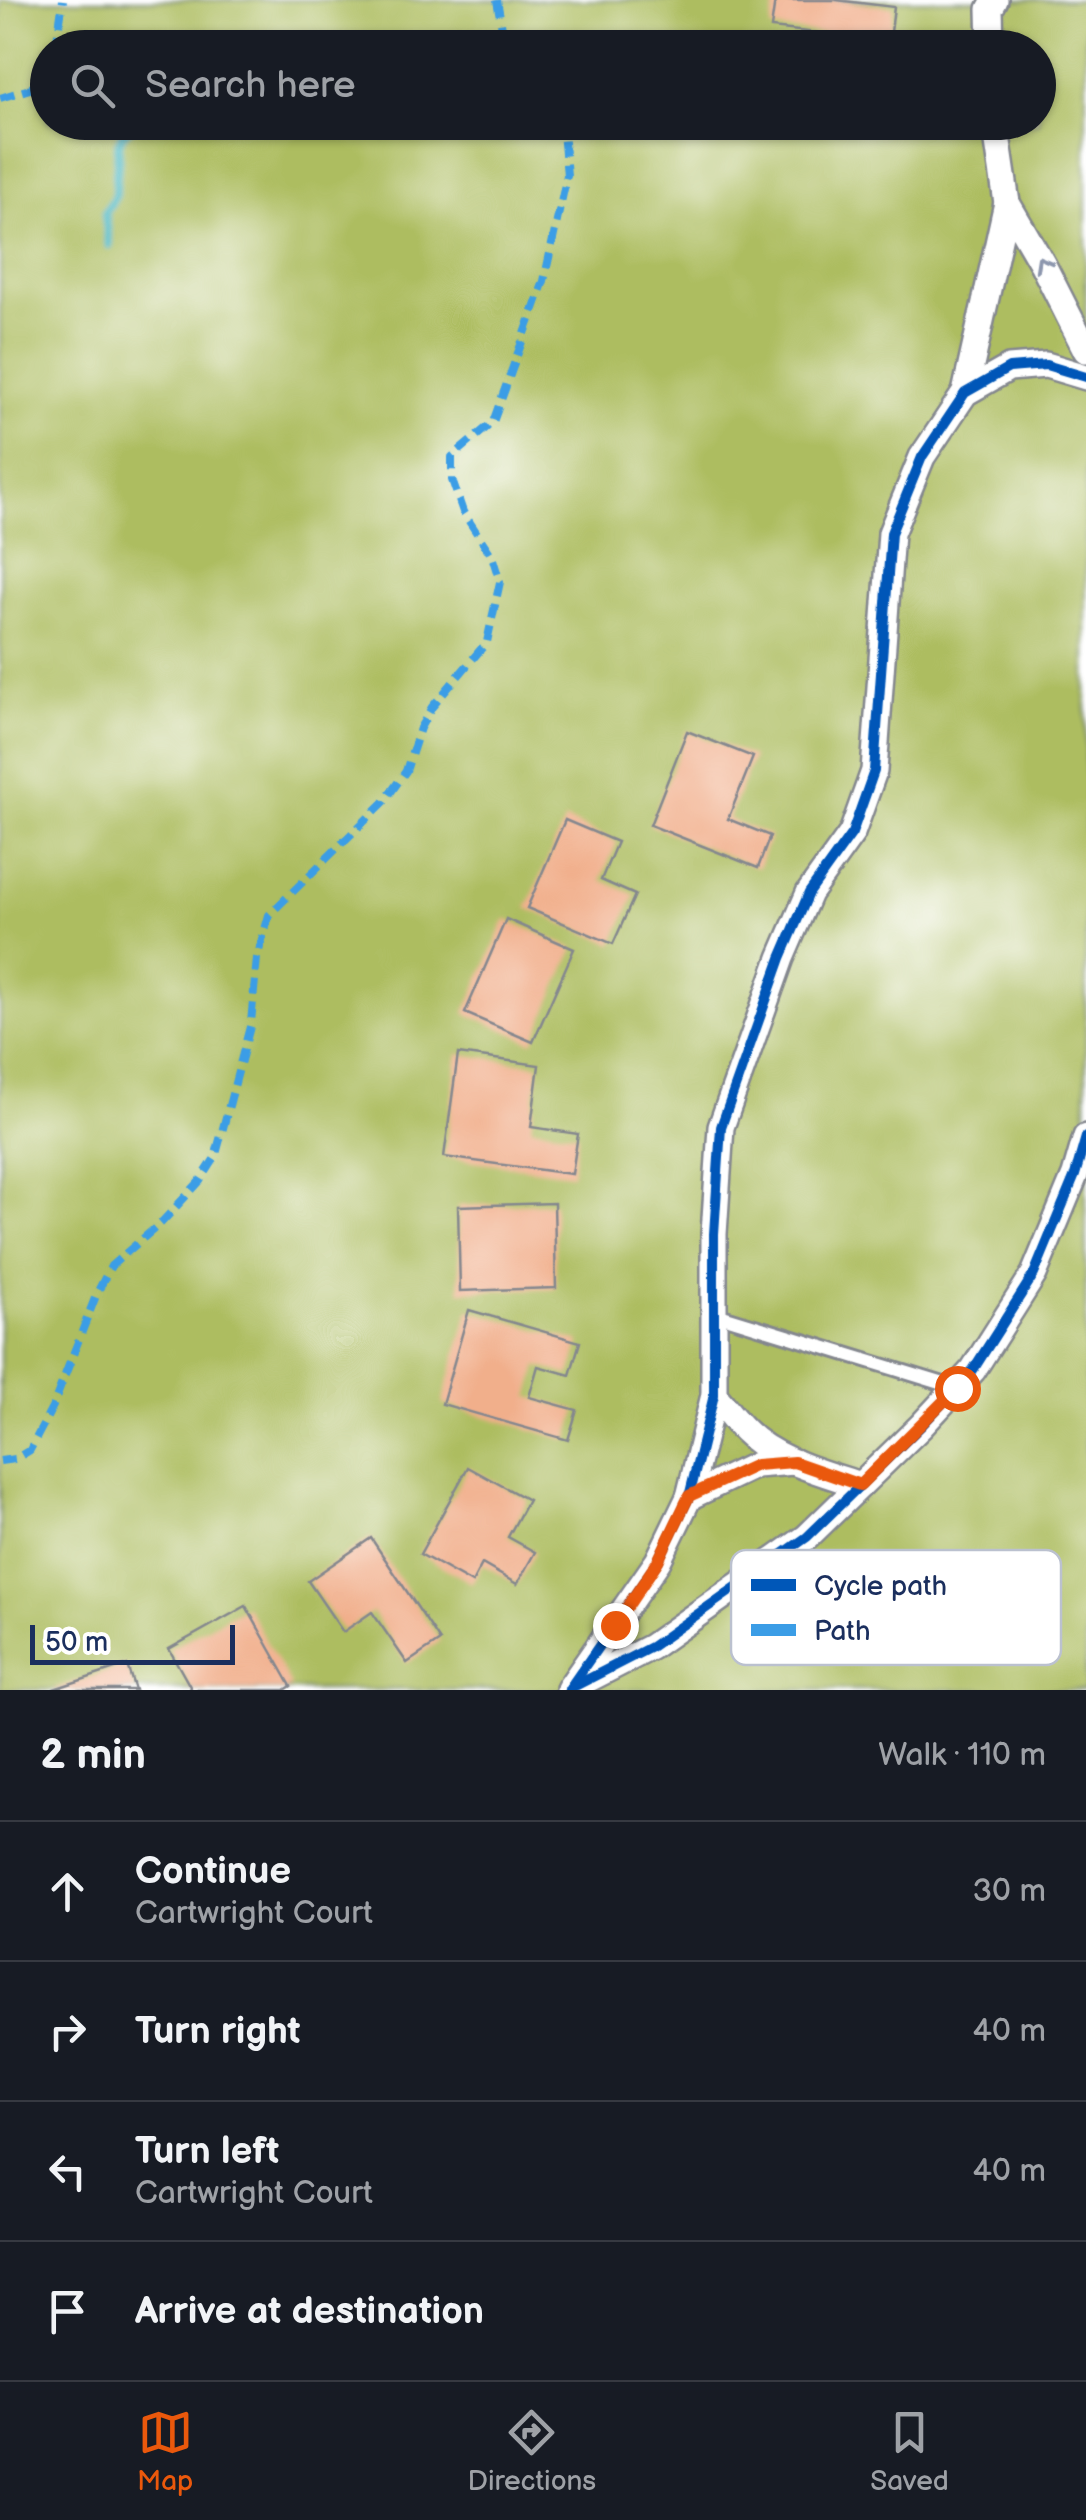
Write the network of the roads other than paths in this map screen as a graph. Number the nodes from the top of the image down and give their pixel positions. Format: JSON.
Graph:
{"nodes":[{"id":1,"x":990,"y":3,"type":"edge"},
{"id":2,"x":990,"y":30,"type":"edge"},
{"id":3,"x":998,"y":140,"type":"edge"},
{"id":4,"x":1007,"y":203,"type":"junction"},
{"id":5,"x":1086,"y":350,"type":"edge"},
{"id":6,"x":1086,"y":378,"type":"edge"},
{"id":7,"x":965,"y":393,"type":"junction"},
{"id":8,"x":1086,"y":1137,"type":"edge"},
{"id":9,"x":716,"y":1314,"type":"junction"},
{"id":10,"x":957,"y":1388,"type":"junction"},
{"id":11,"x":714,"y":1395,"type":"junction"},
{"id":12,"x":794,"y":1462,"type":"junction"},
{"id":13,"x":860,"y":1485,"type":"junction"},
{"id":14,"x":689,"y":1496,"type":"junction"},
{"id":15,"x":790,"y":1550,"type":"edge"},
{"id":16,"x":731,"y":1591,"type":"edge"},
{"id":17,"x":568,"y":1690,"type":"edge"}],
"edges":[{"from":1,"to":2,"type":"street"},
{"from":3,"to":4,"type":"street"},
{"from":5,"to":4,"type":"street","one_way":true},
{"from":4,"to":7,"type":"street"},
{"from":6,"to":7,"type":"street"},
{"from":7,"to":9,"type":"street"},
{"from":8,"to":10,"type":"street"},
{"from":9,"to":10,"type":"lane"},
{"from":9,"to":11,"type":"street"},
{"from":10,"to":13,"type":"street"},
{"from":11,"to":12,"type":"street"},
{"from":11,"to":14,"type":"street"},
{"from":12,"to":13,"type":"street"},
{"from":12,"to":14,"type":"street"},
{"from":13,"to":15,"type":"street"},
{"from":14,"to":17,"type":"street"},
{"from":16,"to":17,"type":"street"}]}
